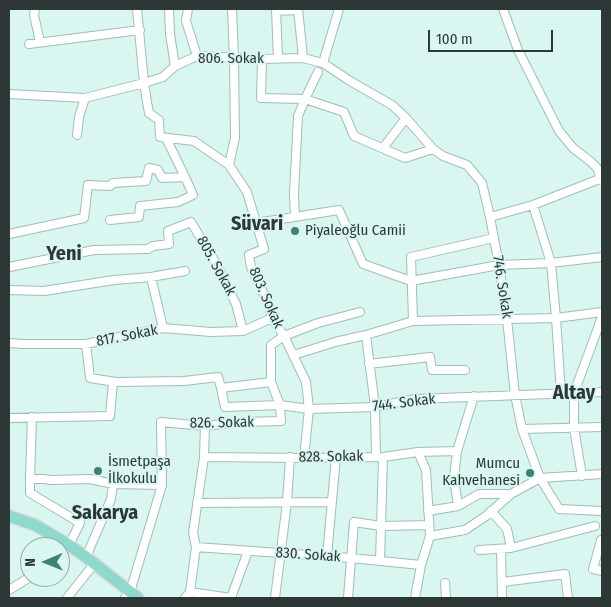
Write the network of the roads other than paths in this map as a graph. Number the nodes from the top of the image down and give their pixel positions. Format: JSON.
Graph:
{"nodes":[{"id":1,"x":35,"y":9,"type":"edge"},
{"id":2,"x":137,"y":9,"type":"edge"},
{"id":3,"x":169,"y":9,"type":"edge"},
{"id":4,"x":188,"y":9,"type":"edge"},
{"id":5,"x":232,"y":9,"type":"edge"},
{"id":6,"x":339,"y":9,"type":"edge"},
{"id":7,"x":504,"y":9,"type":"edge"},
{"id":8,"x":276,"y":10,"type":"edge"},
{"id":9,"x":298,"y":10,"type":"edge"},
{"id":10,"x":140,"y":30,"type":"junction"},
{"id":11,"x":40,"y":42,"type":"junction"},
{"id":12,"x":29,"y":44,"type":"dead end"},
{"id":13,"x":197,"y":56,"type":"junction"},
{"id":14,"x":234,"y":58,"type":"junction"},
{"id":15,"x":278,"y":58,"type":"junction"},
{"id":16,"x":303,"y":58,"type":"junction"},
{"id":17,"x":262,"y":59,"type":"junction"},
{"id":18,"x":323,"y":63,"type":"junction"},
{"id":19,"x":176,"y":66,"type":"junction"},
{"id":20,"x":318,"y":72,"type":"dead end"},
{"id":21,"x":350,"y":81,"type":"joint"},
{"id":22,"x":144,"y":84,"type":"junction"},
{"id":23,"x":9,"y":94,"type":"edge"},
{"id":24,"x":85,"y":98,"type":"junction"},
{"id":25,"x":305,"y":99,"type":"junction"},
{"id":26,"x":406,"y":118,"type":"junction"},
{"id":27,"x":77,"y":136,"type":"dead end"},
{"id":28,"x":166,"y":138,"type":"junction"},
{"id":29,"x":383,"y":148,"type":"junction"},
{"id":30,"x":433,"y":150,"type":"junction"},
{"id":31,"x":229,"y":165,"type":"junction"},
{"id":32,"x":185,"y":177,"type":"junction"},
{"id":33,"x":602,"y":180,"type":"edge"},
{"id":34,"x":533,"y":205,"type":"junction"},
{"id":35,"x":295,"y":217,"type":"junction"},
{"id":36,"x":490,"y":217,"type":"junction"},
{"id":37,"x":110,"y":220,"type":"dead end"},
{"id":38,"x":256,"y":223,"type":"junction"},
{"id":39,"x":9,"y":234,"type":"edge"},
{"id":40,"x":494,"y":238,"type":"junction"},
{"id":41,"x":602,"y":257,"type":"edge"},
{"id":42,"x":551,"y":263,"type":"junction"},
{"id":43,"x":499,"y":265,"type":"junction"},
{"id":44,"x":9,"y":267,"type":"edge"},
{"id":45,"x":185,"y":271,"type":"dead end"},
{"id":46,"x":151,"y":276,"type":"junction"},
{"id":47,"x":411,"y":282,"type":"junction"},
{"id":48,"x":9,"y":290,"type":"edge"},
{"id":49,"x":360,"y":312,"type":"dead end"},
{"id":50,"x":602,"y":312,"type":"edge"},
{"id":51,"x":602,"y":317,"type":"edge"},
{"id":52,"x":272,"y":318,"type":"junction"},
{"id":53,"x":556,"y":318,"type":"junction"},
{"id":54,"x":507,"y":319,"type":"junction"},
{"id":55,"x":413,"y":321,"type":"junction"},
{"id":56,"x":164,"y":328,"type":"junction"},
{"id":57,"x":243,"y":331,"type":"junction"},
{"id":58,"x":366,"y":335,"type":"junction"},
{"id":59,"x":284,"y":336,"type":"junction"},
{"id":60,"x":9,"y":343,"type":"edge"},
{"id":61,"x":86,"y":344,"type":"junction"},
{"id":62,"x":294,"y":355,"type":"junction"},
{"id":63,"x":369,"y":364,"type":"junction"},
{"id":64,"x":465,"y":370,"type":"dead end"},
{"id":65,"x":113,"y":382,"type":"junction"},
{"id":66,"x":271,"y":382,"type":"junction"},
{"id":67,"x":221,"y":388,"type":"junction"},
{"id":68,"x":602,"y":392,"type":"edge"},
{"id":69,"x":561,"y":393,"type":"junction"},
{"id":70,"x":574,"y":393,"type":"junction"},
{"id":71,"x":515,"y":395,"type":"junction"},
{"id":72,"x":474,"y":396,"type":"junction"},
{"id":73,"x":280,"y":405,"type":"junction"},
{"id":74,"x":308,"y":408,"type":"junction"},
{"id":75,"x":375,"y":408,"type":"junction"},
{"id":76,"x":32,"y":417,"type":"junction"},
{"id":77,"x":9,"y":418,"type":"edge"},
{"id":78,"x":205,"y":426,"type":"junction"},
{"id":79,"x":602,"y":427,"type":"edge"},
{"id":80,"x":574,"y":428,"type":"junction"},
{"id":81,"x":522,"y":429,"type":"junction"},
{"id":82,"x":457,"y":451,"type":"junction"},
{"id":83,"x":418,"y":452,"type":"junction"},
{"id":84,"x":204,"y":457,"type":"junction"},
{"id":85,"x":290,"y":457,"type":"junction"},
{"id":86,"x":336,"y":457,"type":"junction"},
{"id":87,"x":379,"y":457,"type":"junction"},
{"id":88,"x":304,"y":458,"type":"junction"},
{"id":89,"x":602,"y":474,"type":"edge"},
{"id":90,"x":582,"y":476,"type":"junction"},
{"id":91,"x":540,"y":478,"type":"junction"},
{"id":92,"x":30,"y":479,"type":"junction"},
{"id":93,"x":113,"y":484,"type":"junction"},
{"id":94,"x":162,"y":485,"type":"junction"},
{"id":95,"x":511,"y":494,"type":"junction"},
{"id":96,"x":287,"y":502,"type":"junction"},
{"id":97,"x":332,"y":502,"type":"junction"},
{"id":98,"x":197,"y":503,"type":"junction"},
{"id":99,"x":458,"y":506,"type":"junction"},
{"id":100,"x":428,"y":511,"type":"junction"},
{"id":101,"x":491,"y":511,"type":"junction"},
{"id":102,"x":599,"y":511,"type":"edge"},
{"id":103,"x":9,"y":516,"type":"edge"},
{"id":104,"x":429,"y":525,"type":"junction"},
{"id":105,"x":381,"y":526,"type":"junction"},
{"id":106,"x":596,"y":526,"type":"junction"},
{"id":107,"x":430,"y":536,"type":"junction"},
{"id":108,"x":55,"y":537,"type":"edge"},
{"id":109,"x":602,"y":540,"type":"edge"},
{"id":110,"x":70,"y":546,"type":"joint"},
{"id":111,"x":196,"y":547,"type":"junction"},
{"id":112,"x":511,"y":548,"type":"junction"},
{"id":113,"x":479,"y":550,"type":"dead end"},
{"id":114,"x":501,"y":550,"type":"junction"},
{"id":115,"x":248,"y":551,"type":"junction"},
{"id":116,"x":281,"y":553,"type":"junction"},
{"id":117,"x":327,"y":556,"type":"junction"},
{"id":118,"x":351,"y":558,"type":"junction"},
{"id":119,"x":90,"y":560,"type":"junction"},
{"id":120,"x":380,"y":561,"type":"junction"},
{"id":121,"x":420,"y":565,"type":"junction"},
{"id":122,"x":602,"y":571,"type":"edge"},
{"id":123,"x":502,"y":582,"type":"junction"},
{"id":124,"x":20,"y":583,"type":"edge"},
{"id":125,"x":445,"y":584,"type":"dead end"},
{"id":126,"x":9,"y":590,"type":"edge"},
{"id":127,"x":188,"y":595,"type":"edge"},
{"id":128,"x":131,"y":596,"type":"edge"},
{"id":129,"x":67,"y":598,"type":"edge"},
{"id":130,"x":231,"y":598,"type":"edge"},
{"id":131,"x":275,"y":598,"type":"edge"},
{"id":132,"x":348,"y":598,"type":"edge"},
{"id":133,"x":415,"y":598,"type":"edge"},
{"id":134,"x":446,"y":598,"type":"edge"},
{"id":135,"x":502,"y":598,"type":"edge"},
{"id":136,"x":568,"y":598,"type":"edge"}],
"edges":[{"from":1,"to":11,"type":"street"},
{"from":2,"to":10,"type":"street"},
{"from":3,"to":19,"type":"street"},
{"from":4,"to":13,"type":"street"},
{"from":5,"to":14,"type":"street"},
{"from":6,"to":18,"type":"street"},
{"from":7,"to":33,"type":"street"},
{"from":8,"to":9,"type":"street"},
{"from":8,"to":15,"type":"street"},
{"from":9,"to":16,"type":"street"},
{"from":10,"to":11,"type":"street"},
{"from":10,"to":22,"type":"street"},
{"from":11,"to":12,"type":"street"},
{"from":13,"to":14,"type":"street","name":"806. Sokak"},
{"from":13,"to":19,"type":"street","name":"806. Sokak"},
{"from":14,"to":17,"type":"street","name":"806. Sokak"},
{"from":14,"to":31,"type":"street"},
{"from":15,"to":16,"type":"street","name":"806. Sokak"},
{"from":15,"to":17,"type":"street","name":"806. Sokak"},
{"from":16,"to":18,"type":"street","name":"806. Sokak"},
{"from":17,"to":25,"type":"street"},
{"from":18,"to":21,"type":"street","name":"806. Sokak"},
{"from":19,"to":22,"type":"street","name":"806. Sokak"},
{"from":20,"to":25,"type":"street"},
{"from":21,"to":26,"type":"street","name":"746. Sokak"},
{"from":22,"to":24,"type":"street","name":"806. Sokak"},
{"from":22,"to":28,"type":"street"},
{"from":23,"to":24,"type":"street","name":"806. Sokak"},
{"from":24,"to":27,"type":"street"},
{"from":25,"to":29,"type":"street"},
{"from":25,"to":35,"type":"street"},
{"from":26,"to":29,"type":"street"},
{"from":26,"to":30,"type":"street","name":"746. Sokak"},
{"from":28,"to":31,"type":"street","name":"803. Sokak"},
{"from":28,"to":32,"type":"street"},
{"from":29,"to":30,"type":"street"},
{"from":30,"to":36,"type":"street","name":"746. Sokak"},
{"from":31,"to":38,"type":"street","name":"803. Sokak"},
{"from":32,"to":37,"type":"street"},
{"from":32,"to":39,"type":"street"},
{"from":33,"to":34,"type":"street"},
{"from":34,"to":36,"type":"street"},
{"from":34,"to":42,"type":"street"},
{"from":35,"to":38,"type":"street"},
{"from":35,"to":47,"type":"street"},
{"from":36,"to":40,"type":"street","name":"746. Sokak"},
{"from":38,"to":52,"type":"street","name":"803. Sokak"},
{"from":40,"to":43,"type":"street","name":"746. Sokak"},
{"from":40,"to":47,"type":"street"},
{"from":41,"to":42,"type":"street"},
{"from":42,"to":43,"type":"street"},
{"from":42,"to":53,"type":"street"},
{"from":43,"to":47,"type":"street"},
{"from":43,"to":54,"type":"street","name":"746. Sokak"},
{"from":44,"to":57,"type":"street","name":"805. Sokak"},
{"from":45,"to":46,"type":"street"},
{"from":46,"to":48,"type":"street"},
{"from":46,"to":56,"type":"street"},
{"from":47,"to":55,"type":"street"},
{"from":49,"to":59,"type":"street"},
{"from":50,"to":53,"type":"street"},
{"from":51,"to":70,"type":"street"},
{"from":52,"to":57,"type":"street","name":"817. Sokak"},
{"from":52,"to":59,"type":"street","name":"803. Sokak"},
{"from":53,"to":54,"type":"street"},
{"from":53,"to":69,"type":"street"},
{"from":54,"to":55,"type":"street"},
{"from":54,"to":71,"type":"street","name":"746. Sokak"},
{"from":55,"to":58,"type":"street"},
{"from":56,"to":57,"type":"street","name":"817. Sokak"},
{"from":56,"to":61,"type":"street","name":"817. Sokak"},
{"from":58,"to":62,"type":"street"},
{"from":58,"to":63,"type":"street"},
{"from":59,"to":62,"type":"street","name":"803. Sokak"},
{"from":59,"to":66,"type":"street"},
{"from":60,"to":61,"type":"street","name":"817. Sokak"},
{"from":61,"to":65,"type":"street"},
{"from":62,"to":74,"type":"street","name":"803. Sokak"},
{"from":63,"to":64,"type":"street"},
{"from":63,"to":75,"type":"street"},
{"from":65,"to":67,"type":"street"},
{"from":65,"to":76,"type":"street"},
{"from":66,"to":67,"type":"street"},
{"from":66,"to":73,"type":"street"},
{"from":67,"to":73,"type":"street","name":"744. Sokak"},
{"from":68,"to":70,"type":"street","name":"744. Sokak"},
{"from":69,"to":70,"type":"street","name":"744. Sokak"},
{"from":69,"to":71,"type":"street","name":"744. Sokak"},
{"from":70,"to":80,"type":"street"},
{"from":71,"to":72,"type":"street","name":"744. Sokak"},
{"from":71,"to":81,"type":"street","name":"746. Sokak"},
{"from":72,"to":75,"type":"street","name":"744. Sokak"},
{"from":72,"to":82,"type":"street"},
{"from":73,"to":74,"type":"street","name":"744. Sokak"},
{"from":73,"to":78,"type":"street","name":"826. Sokak"},
{"from":74,"to":75,"type":"street","name":"744. Sokak"},
{"from":74,"to":88,"type":"street","name":"803. Sokak"},
{"from":75,"to":87,"type":"street"},
{"from":76,"to":77,"type":"street"},
{"from":76,"to":92,"type":"street"},
{"from":78,"to":84,"type":"street"},
{"from":78,"to":94,"type":"street","name":"826. Sokak"},
{"from":79,"to":80,"type":"street"},
{"from":80,"to":81,"type":"street"},
{"from":80,"to":90,"type":"street"},
{"from":81,"to":91,"type":"street","name":"746. Sokak"},
{"from":82,"to":83,"type":"street","name":"828. Sokak"},
{"from":82,"to":99,"type":"street"},
{"from":83,"to":87,"type":"street","name":"828. Sokak"},
{"from":83,"to":100,"type":"street"},
{"from":84,"to":85,"type":"street","name":"828. Sokak"},
{"from":84,"to":98,"type":"street"},
{"from":85,"to":88,"type":"street","name":"828. Sokak"},
{"from":85,"to":96,"type":"street"},
{"from":86,"to":87,"type":"street","name":"828. Sokak"},
{"from":86,"to":88,"type":"street","name":"828. Sokak"},
{"from":86,"to":97,"type":"street"},
{"from":87,"to":105,"type":"street"},
{"from":89,"to":90,"type":"street"},
{"from":90,"to":91,"type":"street"},
{"from":91,"to":95,"type":"street"},
{"from":91,"to":102,"type":"street","name":"746. Sokak"},
{"from":92,"to":93,"type":"street"},
{"from":92,"to":110,"type":"street"},
{"from":93,"to":94,"type":"street"},
{"from":93,"to":119,"type":"street"},
{"from":94,"to":128,"type":"street","name":"826. Sokak"},
{"from":95,"to":99,"type":"street"},
{"from":95,"to":101,"type":"street"},
{"from":96,"to":97,"type":"street"},
{"from":96,"to":98,"type":"street"},
{"from":96,"to":116,"type":"street"},
{"from":97,"to":117,"type":"street"},
{"from":98,"to":111,"type":"street"},
{"from":99,"to":100,"type":"street"},
{"from":100,"to":104,"type":"street"},
{"from":101,"to":107,"type":"street"},
{"from":101,"to":112,"type":"street"},
{"from":102,"to":106,"type":"street"},
{"from":103,"to":108,"type":"main road"},
{"from":104,"to":105,"type":"street"},
{"from":104,"to":107,"type":"street"},
{"from":105,"to":118,"type":"street"},
{"from":105,"to":120,"type":"street"},
{"from":106,"to":109,"type":"street"},
{"from":106,"to":112,"type":"street"},
{"from":107,"to":121,"type":"street"},
{"from":109,"to":122,"type":"street"},
{"from":110,"to":119,"type":"main road"},
{"from":111,"to":115,"type":"street","name":"830. Sokak"},
{"from":111,"to":127,"type":"street"},
{"from":112,"to":114,"type":"street"},
{"from":113,"to":114,"type":"street"},
{"from":114,"to":123,"type":"street"},
{"from":115,"to":116,"type":"street","name":"830. Sokak"},
{"from":115,"to":130,"type":"street"},
{"from":116,"to":117,"type":"street","name":"830. Sokak"},
{"from":116,"to":131,"type":"street"},
{"from":117,"to":118,"type":"street","name":"830. Sokak"},
{"from":118,"to":120,"type":"street","name":"830. Sokak"},
{"from":118,"to":132,"type":"street"},
{"from":119,"to":128,"type":"main road"},
{"from":119,"to":129,"type":"street"},
{"from":120,"to":121,"type":"street","name":"830. Sokak"},
{"from":121,"to":133,"type":"street"},
{"from":123,"to":135,"type":"street"},
{"from":123,"to":136,"type":"street"},
{"from":124,"to":126,"type":"street"},
{"from":125,"to":134,"type":"street"},
{"from":127,"to":130,"type":"street"}]}
